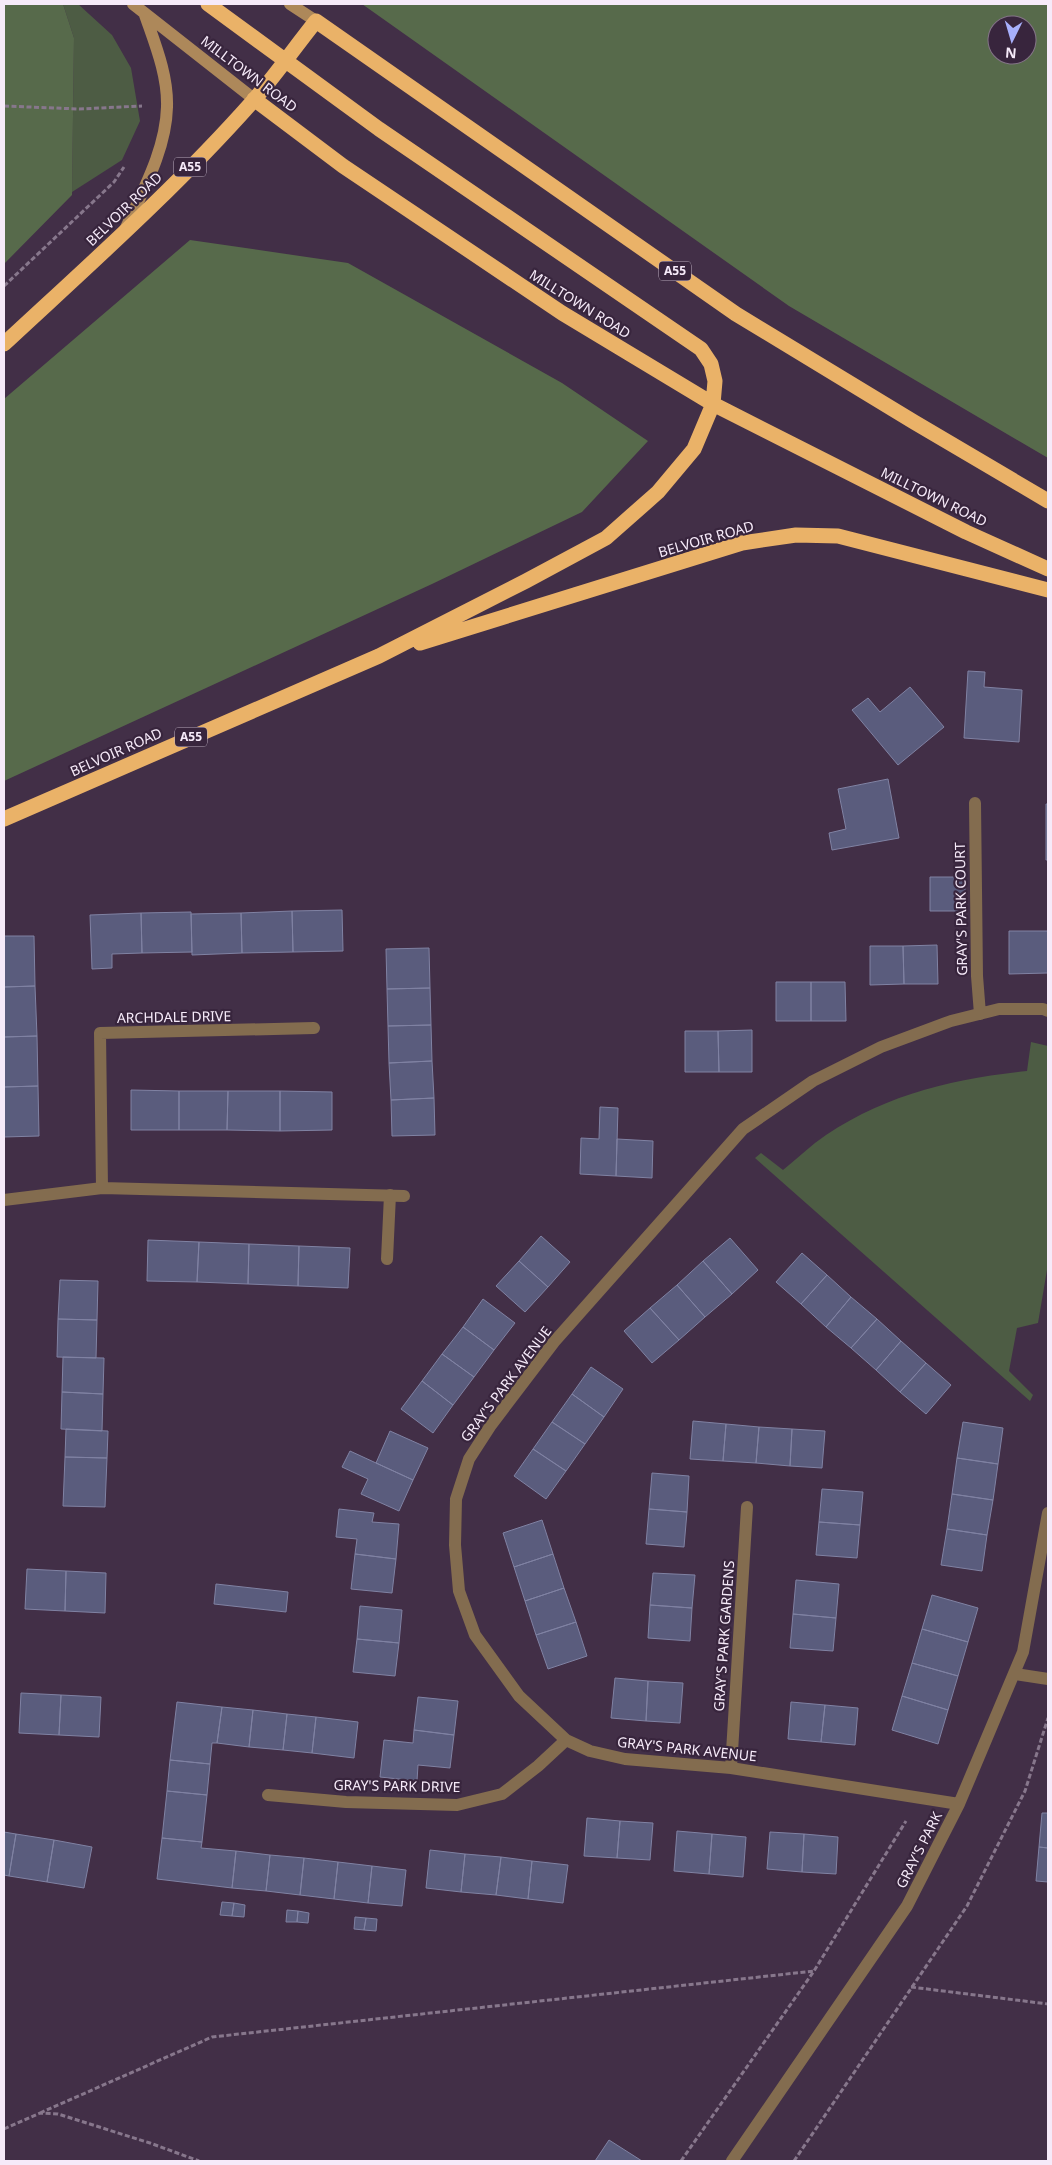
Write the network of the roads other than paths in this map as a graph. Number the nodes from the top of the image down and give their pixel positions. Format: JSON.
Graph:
{"nodes":[{"id":1,"x":133,"y":4,"type":"edge"},
{"id":2,"x":208,"y":4,"type":"edge"},
{"id":3,"x":290,"y":4,"type":"edge"},
{"id":4,"x":145,"y":15,"type":"junction"},
{"id":5,"x":316,"y":21,"type":"junction"},
{"id":6,"x":284,"y":61,"type":"junction"},
{"id":7,"x":254,"y":99,"type":"junction"},
{"id":8,"x":124,"y":232,"type":"junction"},
{"id":9,"x":4,"y":344,"type":"edge"},
{"id":10,"x":713,"y":404,"type":"junction"},
{"id":11,"x":1048,"y":501,"type":"edge"},
{"id":12,"x":1048,"y":569,"type":"edge"},
{"id":13,"x":1048,"y":590,"type":"edge"},
{"id":14,"x":378,"y":656,"type":"junction"},
{"id":15,"x":975,"y":803,"type":"dead end"},
{"id":16,"x":4,"y":819,"type":"edge"},
{"id":17,"x":1048,"y":1010,"type":"edge"},
{"id":18,"x":980,"y":1014,"type":"junction"},
{"id":19,"x":314,"y":1028,"type":"dead end"},
{"id":20,"x":102,"y":1188,"type":"junction"},
{"id":21,"x":390,"y":1195,"type":"junction"},
{"id":22,"x":404,"y":1196,"type":"dead end"},
{"id":23,"x":4,"y":1200,"type":"edge"},
{"id":24,"x":386,"y":1259,"type":"dead end"},
{"id":25,"x":747,"y":1507,"type":"dead end"},
{"id":26,"x":1048,"y":1513,"type":"edge"},
{"id":27,"x":1015,"y":1674,"type":"junction"},
{"id":28,"x":1048,"y":1679,"type":"edge"},
{"id":29,"x":566,"y":1740,"type":"junction"},
{"id":30,"x":731,"y":1768,"type":"junction"},
{"id":31,"x":268,"y":1795,"type":"dead end"},
{"id":32,"x":959,"y":1804,"type":"junction"},
{"id":33,"x":732,"y":2161,"type":"edge"}],
"edges":[{"from":1,"to":4,"type":"main road","name":"MILLTOWN ROAD"},
{"from":2,"to":6,"type":"highway","name":"BELVOIR ROAD"},
{"from":3,"to":5,"type":"main road"},
{"from":4,"to":7,"type":"main road","name":"MILLTOWN ROAD"},
{"from":4,"to":8,"type":"main road"},
{"from":5,"to":6,"type":"highway","name":"BELVOIR ROAD","number":"A55"},
{"from":5,"to":11,"type":"highway","number":"A55"},
{"from":6,"to":7,"type":"highway","name":"BELVOIR ROAD","number":"A55"},
{"from":6,"to":10,"type":"highway","name":"BELVOIR ROAD"},
{"from":7,"to":8,"type":"highway","name":"BELVOIR ROAD","number":"A55"},
{"from":7,"to":10,"type":"highway","name":"MILLTOWN ROAD"},
{"from":8,"to":9,"type":"highway","name":"BELVOIR ROAD","number":"A55"},
{"from":10,"to":12,"type":"highway","name":"MILLTOWN ROAD"},
{"from":10,"to":14,"type":"highway","name":"BELVOIR ROAD","number":"A55"},
{"from":13,"to":14,"type":"highway","name":"BELVOIR ROAD","number":"A55"},
{"from":14,"to":16,"type":"highway","name":"BELVOIR ROAD","number":"A55"},
{"from":15,"to":18,"type":"street","name":"GRAY'S PARK COURT"},
{"from":17,"to":18,"type":"street","name":"GRAY'S PARK AVENUE"},
{"from":18,"to":29,"type":"street","name":"GRAY'S PARK AVENUE"},
{"from":19,"to":20,"type":"street","name":"ARCHDALE DRIVE"},
{"from":20,"to":21,"type":"street"},
{"from":20,"to":23,"type":"street"},
{"from":21,"to":22,"type":"street"},
{"from":21,"to":24,"type":"street"},
{"from":25,"to":30,"type":"street","name":"GRAY'S PARK GARDENS"},
{"from":26,"to":27,"type":"street","name":"GRAY'S PARK"},
{"from":27,"to":28,"type":"street"},
{"from":27,"to":32,"type":"street","name":"GRAY'S PARK"},
{"from":29,"to":30,"type":"street","name":"GRAY'S PARK AVENUE"},
{"from":29,"to":31,"type":"street","name":"GRAY'S PARK DRIVE"},
{"from":30,"to":32,"type":"street","name":"GRAY'S PARK AVENUE"},
{"from":32,"to":33,"type":"street","name":"GRAY'S PARK"}]}
